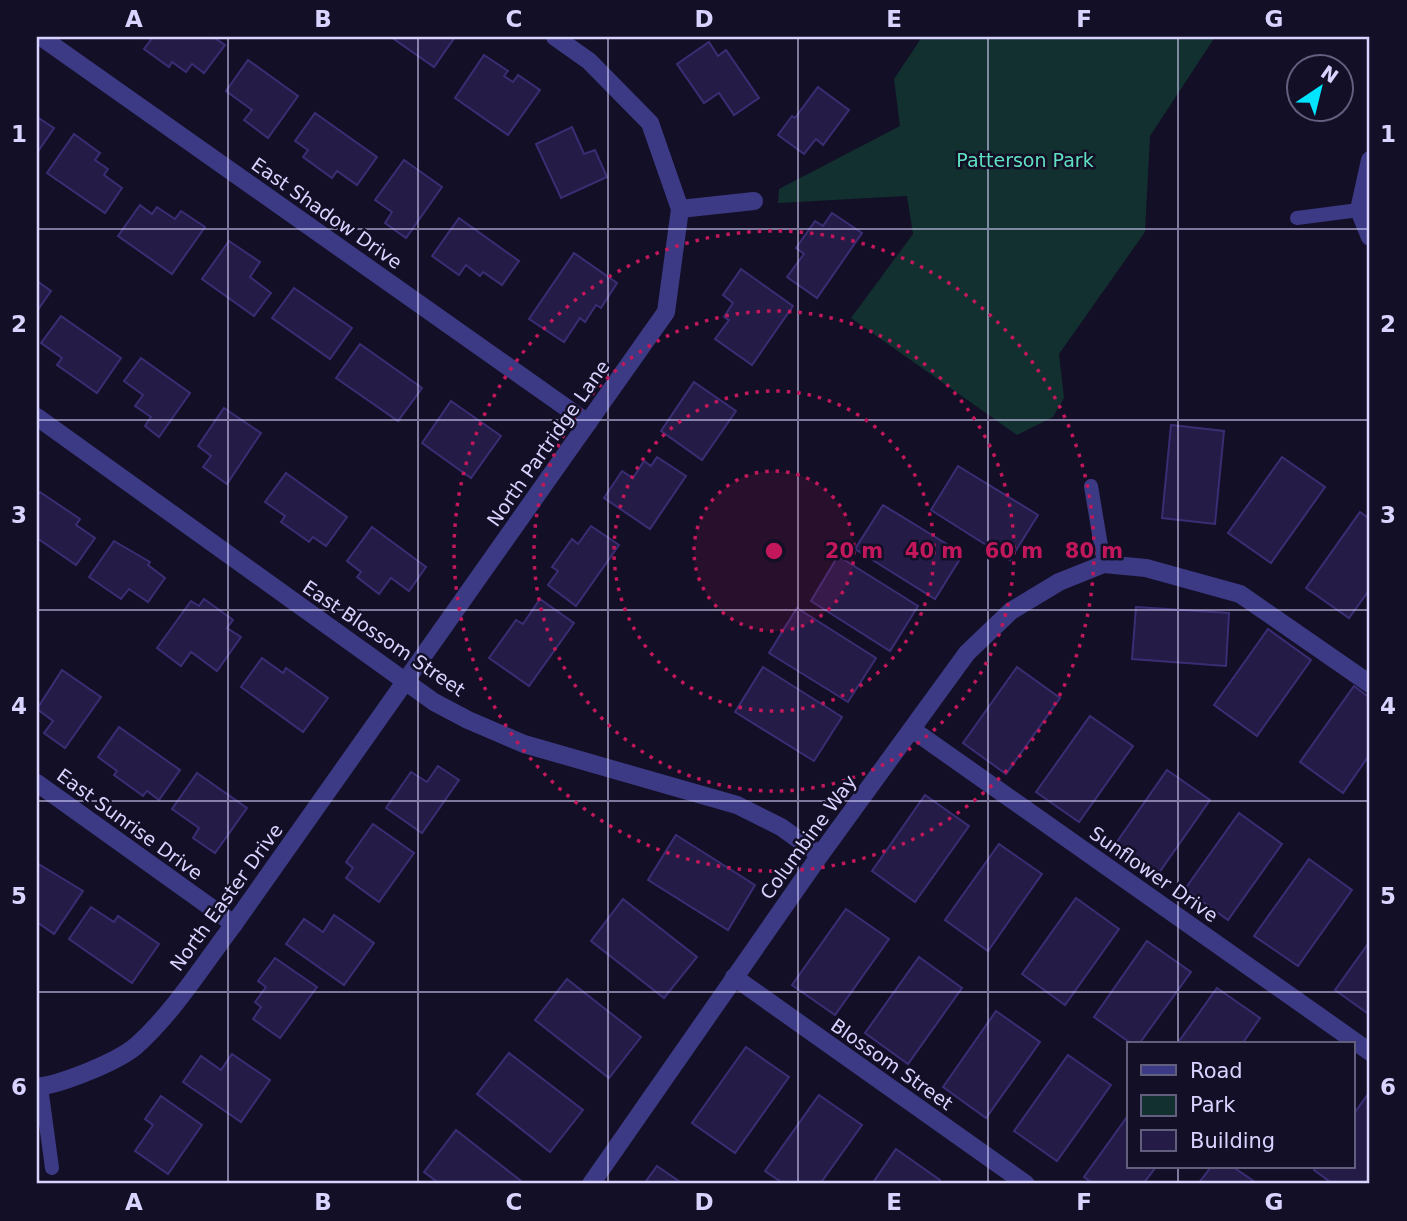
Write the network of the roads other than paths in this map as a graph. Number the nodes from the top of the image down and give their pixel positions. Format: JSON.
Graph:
{"nodes":[{"id":1,"x":41,"y":37,"type":"edge"},
{"id":2,"x":555,"y":37,"type":"edge"},
{"id":3,"x":1370,"y":160,"type":"edge"},
{"id":4,"x":754,"y":201,"type":"dead end"},
{"id":5,"x":680,"y":209,"type":"junction"},
{"id":6,"x":1359,"y":210,"type":"junction"},
{"id":7,"x":1297,"y":218,"type":"dead end"},
{"id":8,"x":1370,"y":237,"type":"edge"},
{"id":9,"x":37,"y":417,"type":"edge"},
{"id":10,"x":588,"y":423,"type":"junction"},
{"id":11,"x":1091,"y":486,"type":"dead end"},
{"id":12,"x":1104,"y":564,"type":"junction"},
{"id":13,"x":405,"y":683,"type":"junction"},
{"id":14,"x":1370,"y":684,"type":"edge"},
{"id":15,"x":913,"y":730,"type":"junction"},
{"id":16,"x":37,"y":783,"type":"edge"},
{"id":17,"x":820,"y":855,"type":"junction"},
{"id":18,"x":234,"y":924,"type":"junction"},
{"id":19,"x":734,"y":977,"type":"junction"},
{"id":20,"x":1370,"y":1052,"type":"edge"},
{"id":21,"x":39,"y":1087,"type":"edge"},
{"id":22,"x":52,"y":1168,"type":"dead end"},
{"id":23,"x":591,"y":1184,"type":"edge"},
{"id":24,"x":1026,"y":1184,"type":"edge"}],
"edges":[{"from":1,"to":10,"type":"street","name":"East Shadow Drive"},
{"from":2,"to":5,"type":"street"},
{"from":3,"to":6,"type":"street"},
{"from":4,"to":5,"type":"street"},
{"from":5,"to":10,"type":"street","name":"North Partridge Lane"},
{"from":6,"to":7,"type":"lane"},
{"from":6,"to":8,"type":"street"},
{"from":9,"to":13,"type":"street","name":"East Blossom Street"},
{"from":10,"to":13,"type":"street","name":"North Partridge Lane"},
{"from":11,"to":12,"type":"lane"},
{"from":12,"to":14,"type":"street"},
{"from":12,"to":15,"type":"street","name":"Columbine Way"},
{"from":13,"to":17,"type":"street","name":"East Blossom Street"},
{"from":13,"to":18,"type":"street","name":"North Easter Drive"},
{"from":15,"to":17,"type":"street","name":"Columbine Way"},
{"from":15,"to":20,"type":"street","name":"Sunflower Drive"},
{"from":16,"to":18,"type":"street","name":"East Sunrise Drive"},
{"from":17,"to":19,"type":"street","name":"Columbine Way"},
{"from":18,"to":21,"type":"street","name":"North Easter Drive"},
{"from":19,"to":23,"type":"street","name":"Columbine Way"},
{"from":19,"to":24,"type":"street","name":"Blossom Street"},
{"from":21,"to":22,"type":"lane"}]}
